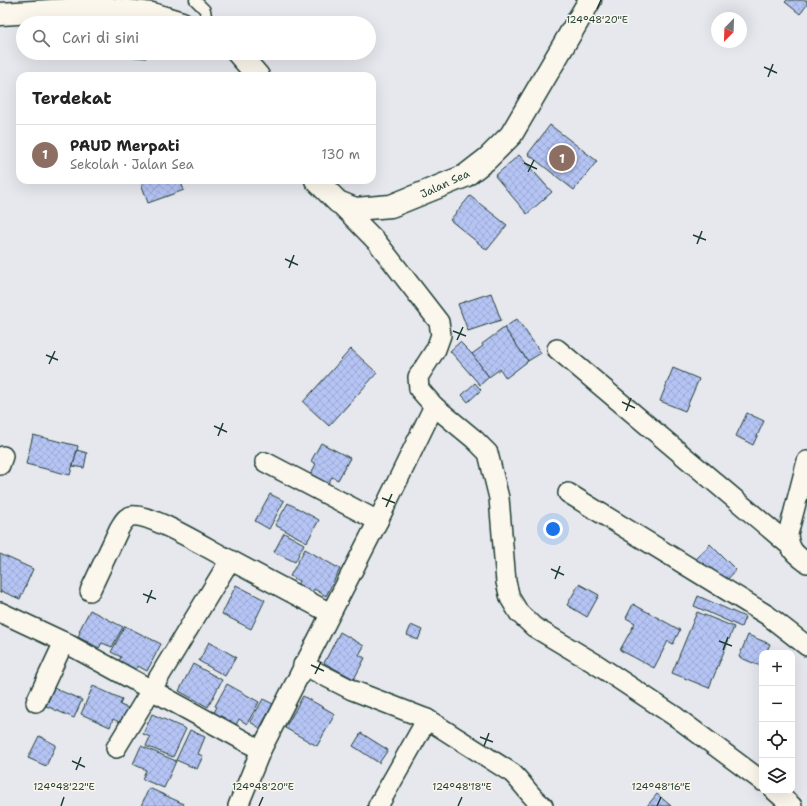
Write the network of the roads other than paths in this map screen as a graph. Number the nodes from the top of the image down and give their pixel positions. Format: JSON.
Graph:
{"nodes":[{"id":1,"x":195,"y":0,"type":"edge"},
{"id":2,"x":590,"y":0,"type":"edge"},
{"id":3,"x":1,"y":11,"type":"edge"},
{"id":4,"x":159,"y":16,"type":"edge"},
{"id":5,"x":206,"y":16,"type":"edge"},
{"id":6,"x":244,"y":60,"type":"edge"},
{"id":7,"x":255,"y":72,"type":"edge"},
{"id":8,"x":320,"y":184,"type":"edge"},
{"id":9,"x":338,"y":202,"type":"junction"},
{"id":10,"x":557,"y":349,"type":"dead end"},
{"id":11,"x":434,"y":406,"type":"junction"},
{"id":12,"x":807,"y":461,"type":"edge"},
{"id":13,"x":265,"y":462,"type":"dead end"},
{"id":14,"x":568,"y":493,"type":"dead end"},
{"id":15,"x":378,"y":521,"type":"junction"},
{"id":16,"x":788,"y":544,"type":"junction"},
{"id":17,"x":230,"y":560,"type":"junction"},
{"id":18,"x":807,"y":563,"type":"edge"},
{"id":19,"x":90,"y":591,"type":"dead end"},
{"id":20,"x":0,"y":612,"type":"edge"},
{"id":21,"x":330,"y":613,"type":"junction"},
{"id":22,"x":64,"y":642,"type":"junction"},
{"id":23,"x":807,"y":646,"type":"edge"},
{"id":24,"x":303,"y":665,"type":"junction"},
{"id":25,"x":151,"y":690,"type":"junction"},
{"id":26,"x":36,"y":702,"type":"dead end"},
{"id":27,"x":427,"y":719,"type":"junction"},
{"id":28,"x":116,"y":748,"type":"dead end"},
{"id":29,"x":261,"y":750,"type":"junction"},
{"id":30,"x":759,"y":779,"type":"edge"},
{"id":31,"x":778,"y":794,"type":"edge"},
{"id":32,"x":807,"y":803,"type":"edge"},
{"id":33,"x":539,"y":805,"type":"edge"},
{"id":34,"x":238,"y":806,"type":"edge"},
{"id":35,"x":378,"y":806,"type":"edge"},
{"id":36,"x":792,"y":806,"type":"edge"},
{"id":37,"x":805,"y":806,"type":"edge"}],
"edges":[{"from":1,"to":5,"type":"lane"},
{"from":2,"to":9,"type":"main road","name":"Jalan Sea"},
{"from":3,"to":4,"type":"main road"},
{"from":6,"to":7,"type":"main road"},
{"from":8,"to":9,"type":"main road","name":"Jalan Sea"},
{"from":9,"to":11,"type":"street"},
{"from":10,"to":16,"type":"street"},
{"from":11,"to":15,"type":"street"},
{"from":11,"to":30,"type":"street"},
{"from":12,"to":16,"type":"street"},
{"from":13,"to":15,"type":"street"},
{"from":14,"to":23,"type":"street"},
{"from":15,"to":21,"type":"street"},
{"from":16,"to":18,"type":"street"},
{"from":17,"to":19,"type":"street"},
{"from":17,"to":21,"type":"street"},
{"from":17,"to":25,"type":"street"},
{"from":20,"to":22,"type":"street"},
{"from":21,"to":24,"type":"street"},
{"from":22,"to":25,"type":"street"},
{"from":22,"to":26,"type":"street"},
{"from":24,"to":27,"type":"street"},
{"from":24,"to":29,"type":"street"},
{"from":25,"to":28,"type":"street"},
{"from":25,"to":29,"type":"street"},
{"from":27,"to":33,"type":"street"},
{"from":27,"to":35,"type":"street"},
{"from":29,"to":34,"type":"street"},
{"from":31,"to":36,"type":"street"},
{"from":32,"to":37,"type":"street"}]}
